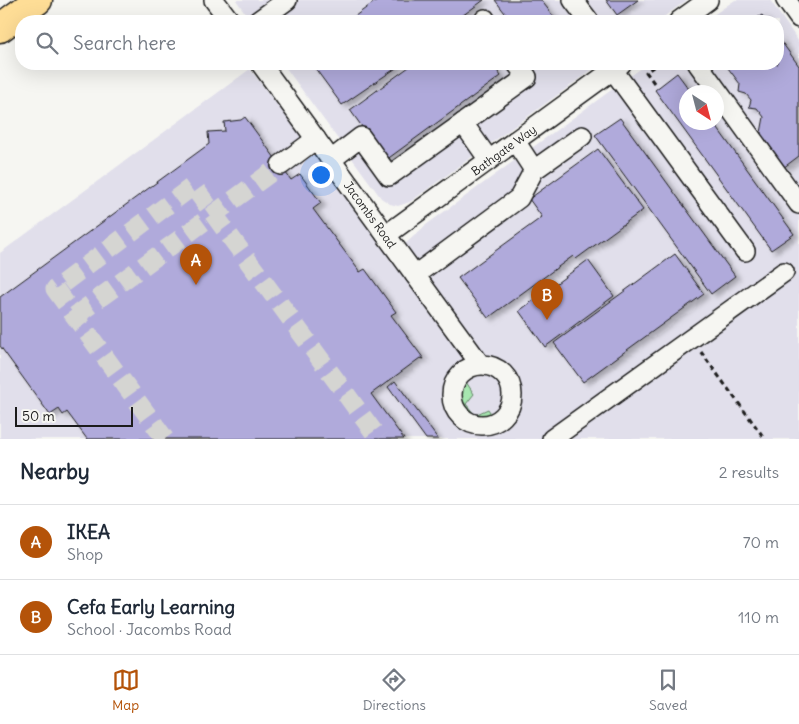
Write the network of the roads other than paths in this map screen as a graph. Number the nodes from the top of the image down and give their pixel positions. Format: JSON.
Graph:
{"nodes":[{"id":1,"x":38,"y":0,"type":"edge"},
{"id":2,"x":214,"y":0,"type":"edge"},
{"id":3,"x":287,"y":0,"type":"edge"},
{"id":4,"x":573,"y":0,"type":"edge"},
{"id":5,"x":708,"y":0,"type":"edge"},
{"id":6,"x":786,"y":0,"type":"edge"},
{"id":7,"x":18,"y":15,"type":"edge"},
{"id":8,"x":225,"y":15,"type":"edge"},
{"id":9,"x":266,"y":15,"type":"edge"},
{"id":10,"x":584,"y":15,"type":"edge"},
{"id":11,"x":687,"y":15,"type":"edge"},
{"id":12,"x":15,"y":17,"type":"edge"},
{"id":13,"x":799,"y":18,"type":"edge"},
{"id":14,"x":0,"y":28,"type":"edge"},
{"id":15,"x":265,"y":70,"type":"edge"},
{"id":16,"x":521,"y":70,"type":"edge"},
{"id":17,"x":611,"y":70,"type":"edge"},
{"id":18,"x":621,"y":70,"type":"edge"},
{"id":19,"x":702,"y":70,"type":"edge"},
{"id":20,"x":463,"y":123,"type":"junction"},
{"id":21,"x":582,"y":136,"type":"dead end"},
{"id":22,"x":316,"y":139,"type":"junction"},
{"id":23,"x":515,"y":141,"type":"junction"},
{"id":24,"x":331,"y":160,"type":"junction"},
{"id":25,"x":489,"y":160,"type":"junction"},
{"id":26,"x":280,"y":165,"type":"tunnel mouth"},
{"id":27,"x":534,"y":170,"type":"junction"},
{"id":28,"x":799,"y":204,"type":"edge"},
{"id":29,"x":386,"y":235,"type":"junction"},
{"id":30,"x":746,"y":251,"type":"dead end"},
{"id":31,"x":784,"y":272,"type":"dead end"},
{"id":32,"x":415,"y":275,"type":"junction"},
{"id":33,"x":480,"y":364,"type":"dead end"},
{"id":34,"x":552,"y":439,"type":"edge"}],
"edges":[{"from":1,"to":7,"type":"highway"},
{"from":2,"to":8,"type":"street"},
{"from":3,"to":9,"type":"street"},
{"from":4,"to":10,"type":"street"},
{"from":5,"to":11,"type":"street"},
{"from":6,"to":13,"type":"street"},
{"from":12,"to":14,"type":"highway"},
{"from":15,"to":22,"type":"street","name":"Jacombs Road"},
{"from":16,"to":20,"type":"street"},
{"from":17,"to":23,"type":"street","name":"Bathgate Way"},
{"from":18,"to":30,"type":"street"},
{"from":19,"to":28,"type":"street"},
{"from":20,"to":24,"type":"street"},
{"from":20,"to":25,"type":"street"},
{"from":21,"to":27,"type":"street"},
{"from":22,"to":24,"type":"street","name":"Jacombs Road"},
{"from":22,"to":26,"type":"street"},
{"from":23,"to":25,"type":"street","name":"Bathgate Way"},
{"from":23,"to":27,"type":"street"},
{"from":24,"to":29,"type":"street","name":"Jacombs Road"},
{"from":25,"to":29,"type":"street","name":"Bathgate Way"},
{"from":27,"to":32,"type":"street"},
{"from":29,"to":32,"type":"street","name":"Jacombs Road"},
{"from":31,"to":34,"type":"street"},
{"from":32,"to":33,"type":"street","name":"Jacombs Road"}]}
